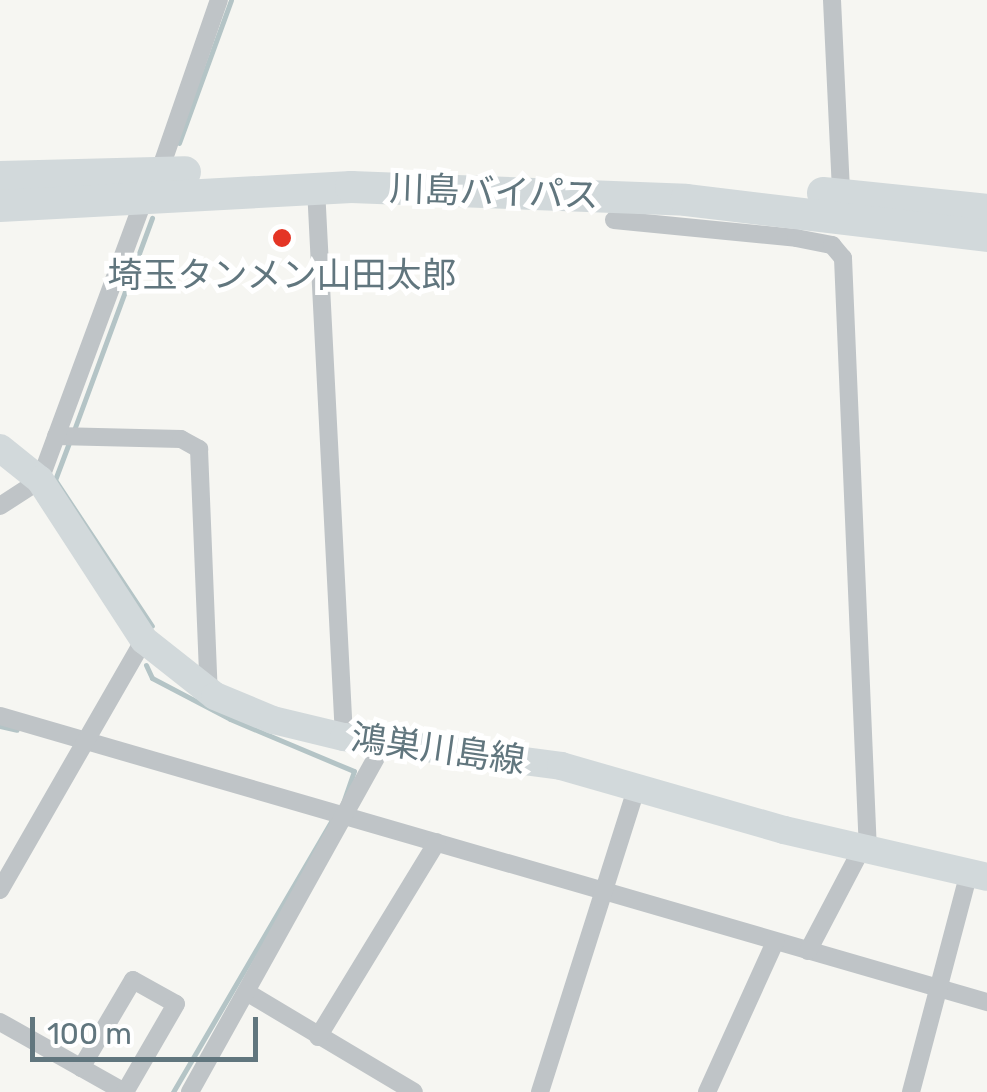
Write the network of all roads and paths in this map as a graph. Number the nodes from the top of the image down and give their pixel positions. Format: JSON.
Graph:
{"nodes":[{"id":1,"x":219,"y":0,"type":"edge"},
{"id":2,"x":832,"y":0,"type":"edge"},
{"id":3,"x":0,"y":177,"type":"edge"},
{"id":4,"x":152,"y":185,"type":"junction"},
{"id":5,"x":316,"y":188,"type":"junction"},
{"id":6,"x":841,"y":194,"type":"junction"},
{"id":7,"x":0,"y":206,"type":"edge"},
{"id":8,"x":987,"y":210,"type":"edge"},
{"id":9,"x":614,"y":220,"type":"dead end"},
{"id":10,"x":987,"y":236,"type":"edge"},
{"id":11,"x":56,"y":436,"type":"junction"},
{"id":12,"x":0,"y":448,"type":"edge"},
{"id":13,"x":40,"y":480,"type":"junction"},
{"id":14,"x":0,"y":506,"type":"edge"},
{"id":15,"x":144,"y":640,"type":"junction"},
{"id":16,"x":210,"y":693,"type":"junction"},
{"id":17,"x":0,"y":716,"type":"edge"},
{"id":18,"x":344,"y":737,"type":"junction"},
{"id":19,"x":88,"y":740,"type":"junction"},
{"id":20,"x":384,"y":744,"type":"junction"},
{"id":21,"x":637,"y":788,"type":"junction"},
{"id":22,"x":347,"y":816,"type":"junction"},
{"id":23,"x":437,"y":842,"type":"junction"},
{"id":24,"x":864,"y":850,"type":"junction"},
{"id":25,"x":978,"y":875,"type":"edge"},
{"id":26,"x":0,"y":890,"type":"edge"},
{"id":27,"x":600,"y":890,"type":"junction"},
{"id":28,"x":775,"y":942,"type":"junction"},
{"id":29,"x":808,"y":952,"type":"junction"},
{"id":30,"x":938,"y":988,"type":"junction"},
{"id":31,"x":248,"y":994,"type":"junction"},
{"id":32,"x":987,"y":1002,"type":"edge"},
{"id":33,"x":0,"y":1022,"type":"edge"},
{"id":34,"x":318,"y":1036,"type":"junction"},
{"id":35,"x":81,"y":1068,"type":"junction"},
{"id":36,"x":405,"y":1090,"type":"edge"},
{"id":37,"x":124,"y":1092,"type":"edge"},
{"id":38,"x":190,"y":1092,"type":"edge"},
{"id":39,"x":540,"y":1092,"type":"edge"},
{"id":40,"x":706,"y":1092,"type":"edge"},
{"id":41,"x":910,"y":1092,"type":"edge"}],
"edges":[{"from":1,"to":4,"type":"street"},
{"from":2,"to":6,"type":"street"},
{"from":3,"to":4,"type":"highway","name":"川島バイパス"},
{"from":4,"to":5,"type":"highway","name":"川島バイパス"},
{"from":4,"to":6,"type":"highway","name":"川島バイパス"},
{"from":4,"to":7,"type":"highway","name":"川島バイパス"},
{"from":4,"to":11,"type":"street"},
{"from":5,"to":10,"type":"highway","name":"川島バイパス"},
{"from":5,"to":18,"type":"street"},
{"from":6,"to":8,"type":"highway","name":"川島バイパス"},
{"from":9,"to":24,"type":"street"},
{"from":11,"to":13,"type":"street"},
{"from":11,"to":16,"type":"street"},
{"from":12,"to":13,"type":"main road","name":"鴻巣川島線"},
{"from":13,"to":14,"type":"street"},
{"from":13,"to":15,"type":"main road","name":"鴻巣川島線"},
{"from":15,"to":16,"type":"main road","name":"鴻巣川島線"},
{"from":15,"to":19,"type":"street"},
{"from":16,"to":18,"type":"main road","name":"鴻巣川島線"},
{"from":17,"to":19,"type":"street"},
{"from":18,"to":20,"type":"main road","name":"鴻巣川島線"},
{"from":19,"to":22,"type":"street"},
{"from":19,"to":26,"type":"street"},
{"from":20,"to":21,"type":"main road","name":"鴻巣川島線"},
{"from":20,"to":22,"type":"street"},
{"from":21,"to":24,"type":"main road","name":"鴻巣川島線"},
{"from":21,"to":27,"type":"street"},
{"from":22,"to":23,"type":"street"},
{"from":22,"to":31,"type":"street"},
{"from":23,"to":27,"type":"street"},
{"from":23,"to":34,"type":"street"},
{"from":24,"to":25,"type":"main road","name":"鴻巣川島線"},
{"from":24,"to":29,"type":"street"},
{"from":25,"to":30,"type":"street"},
{"from":27,"to":28,"type":"street"},
{"from":27,"to":39,"type":"street"},
{"from":28,"to":29,"type":"street"},
{"from":28,"to":40,"type":"street"},
{"from":29,"to":30,"type":"street"},
{"from":30,"to":32,"type":"street"},
{"from":30,"to":41,"type":"street"},
{"from":31,"to":34,"type":"street"},
{"from":31,"to":38,"type":"street"},
{"from":33,"to":35,"type":"street"},
{"from":34,"to":36,"type":"street"},
{"from":35,"to":37,"type":"street"},
{"from":35,"to":37,"type":"street"}]}
